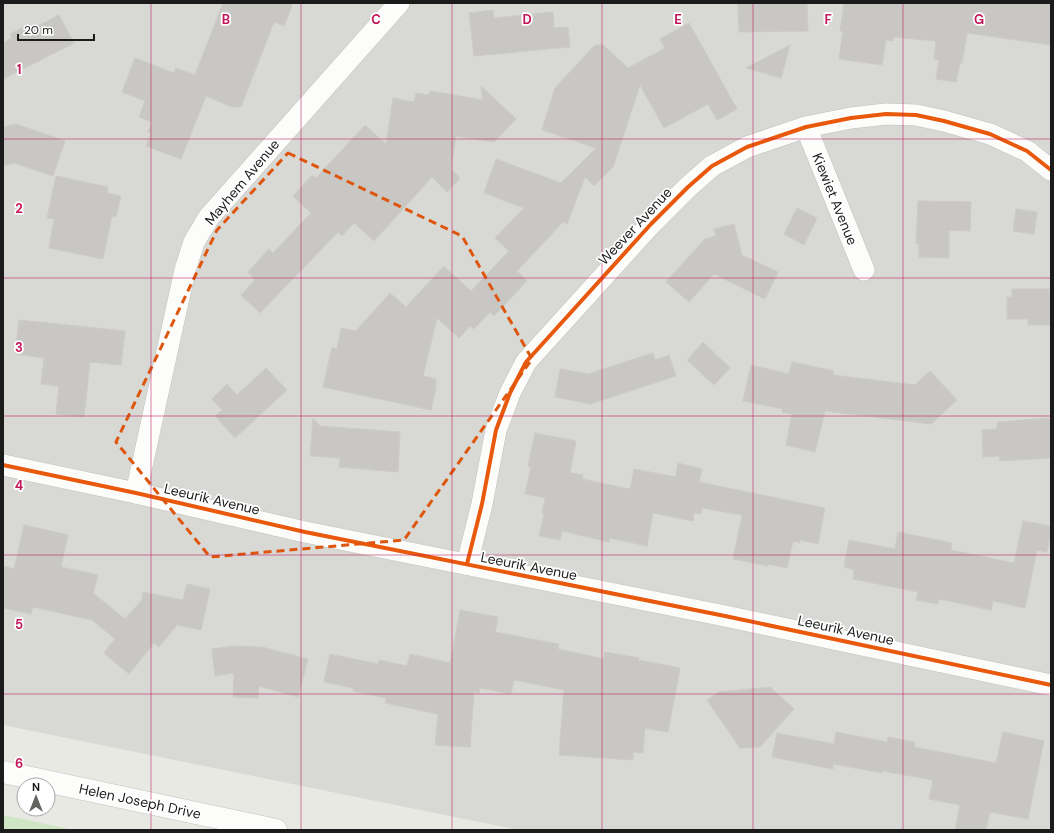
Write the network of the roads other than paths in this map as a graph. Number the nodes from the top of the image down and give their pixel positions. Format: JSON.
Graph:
{"nodes":[{"id":1,"x":399,"y":3,"type":"edge"},
{"id":2,"x":806,"y":127,"type":"junction"},
{"id":3,"x":1051,"y":170,"type":"edge"},
{"id":4,"x":864,"y":270,"type":"dead end"},
{"id":5,"x":3,"y":465,"type":"edge"},
{"id":6,"x":136,"y":493,"type":"junction"},
{"id":7,"x":467,"y":564,"type":"junction"},
{"id":8,"x":1051,"y":685,"type":"edge"},
{"id":9,"x":3,"y":772,"type":"edge"},
{"id":10,"x":276,"y":830,"type":"edge"}],
"edges":[{"from":1,"to":6,"type":"street","name":"Mayhem Avenue"},
{"from":2,"to":3,"type":"street","name":"Weever Avenue"},
{"from":2,"to":4,"type":"street","name":"Kiewiet Avenue"},
{"from":2,"to":7,"type":"street","name":"Weever Avenue"},
{"from":5,"to":6,"type":"street","name":"Leeurik Avenue"},
{"from":6,"to":7,"type":"street","name":"Leeurik Avenue"},
{"from":7,"to":8,"type":"street","name":"Leeurik Avenue"},
{"from":9,"to":10,"type":"street","name":"Helen Joseph Drive"}]}
